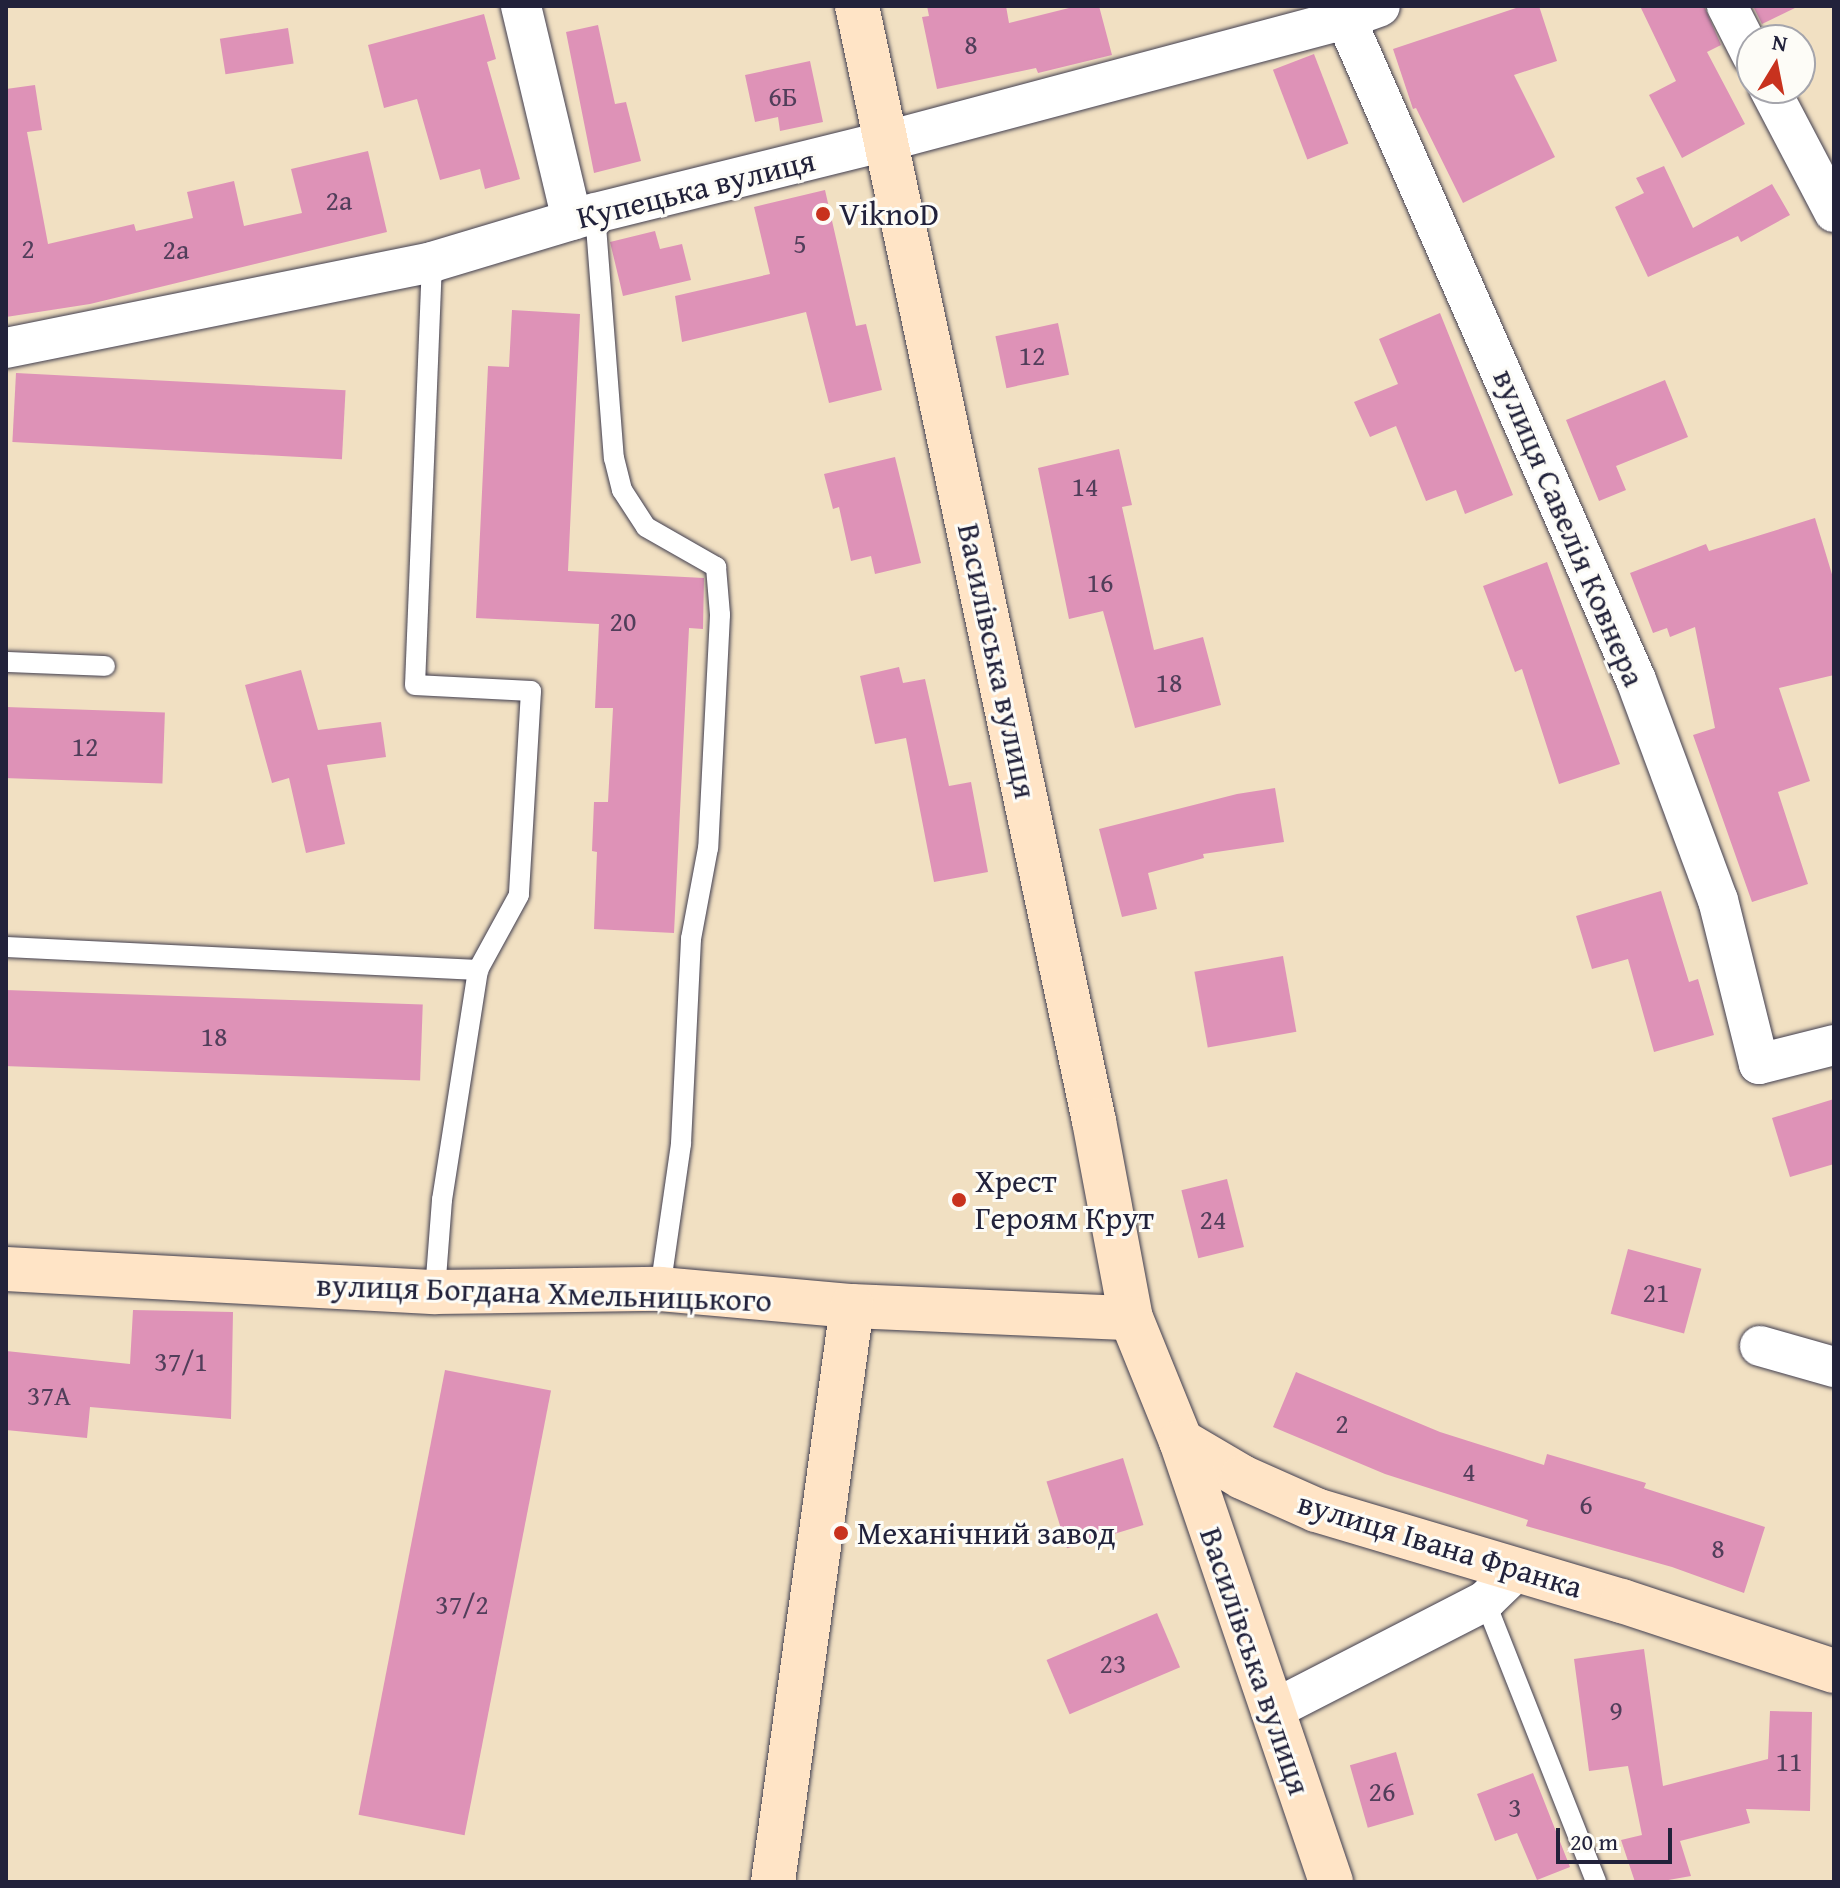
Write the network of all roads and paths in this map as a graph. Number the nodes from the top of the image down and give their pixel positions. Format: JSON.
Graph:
{"nodes":[{"id":1,"x":521,"y":6,"type":"edge"},
{"id":2,"x":857,"y":6,"type":"edge"},
{"id":3,"x":1727,"y":6,"type":"edge"},
{"id":4,"x":1355,"y":10,"type":"edge"},
{"id":5,"x":1736,"y":24,"type":"edge"},
{"id":6,"x":1777,"y":104,"type":"edge"},
{"id":7,"x":887,"y":141,"type":"junction"},
{"id":8,"x":1834,"y":212,"type":"edge"},
{"id":9,"x":584,"y":217,"type":"junction"},
{"id":10,"x":432,"y":262,"type":"junction"},
{"id":11,"x":6,"y":348,"type":"edge"},
{"id":12,"x":6,"y":662,"type":"edge"},
{"id":13,"x":105,"y":666,"type":"dead end"},
{"id":14,"x":6,"y":947,"type":"edge"},
{"id":15,"x":478,"y":970,"type":"junction"},
{"id":16,"x":1834,"y":1045,"type":"edge"},
{"id":17,"x":6,"y":1269,"type":"edge"},
{"id":18,"x":660,"y":1289,"type":"junction"},
{"id":19,"x":435,"y":1292,"type":"junction"},
{"id":20,"x":852,"y":1306,"type":"junction"},
{"id":21,"x":1131,"y":1318,"type":"junction"},
{"id":22,"x":1760,"y":1346,"type":"dead end"},
{"id":23,"x":1834,"y":1367,"type":"edge"},
{"id":24,"x":1181,"y":1441,"type":"junction"},
{"id":25,"x":1517,"y":1570,"type":"junction"},
{"id":26,"x":1485,"y":1601,"type":"junction"},
{"id":27,"x":1834,"y":1671,"type":"edge"},
{"id":28,"x":1271,"y":1711,"type":"junction"},
{"id":29,"x":773,"y":1882,"type":"edge"},
{"id":30,"x":1331,"y":1882,"type":"edge"},
{"id":31,"x":1596,"y":1882,"type":"edge"}],
"edges":[{"from":1,"to":9,"type":"street"},
{"from":2,"to":7,"type":"street","name":"Василівська вулиця"},
{"from":3,"to":5,"type":"street"},
{"from":4,"to":7,"type":"street","name":"Купецька вулиця"},
{"from":4,"to":16,"type":"street","name":"вулиця Савелія Ковнера"},
{"from":6,"to":8,"type":"street"},
{"from":7,"to":9,"type":"street","name":"Купецька вулиця"},
{"from":7,"to":21,"type":"street","name":"Василівська вулиця"},
{"from":9,"to":10,"type":"street","name":"Купецька вулиця"},
{"from":9,"to":18,"type":"lane"},
{"from":10,"to":11,"type":"street","name":"Купецька вулиця"},
{"from":10,"to":15,"type":"lane"},
{"from":12,"to":13,"type":"lane"},
{"from":14,"to":15,"type":"lane"},
{"from":15,"to":19,"type":"lane"},
{"from":17,"to":19,"type":"street","name":"вулиця Богдана Хмельницького"},
{"from":18,"to":19,"type":"street","name":"вулиця Богдана Хмельницького"},
{"from":18,"to":20,"type":"street","name":"вулиця Богдана Хмельницького"},
{"from":20,"to":21,"type":"street","name":"вулиця Богдана Хмельницького"},
{"from":20,"to":29,"type":"street"},
{"from":21,"to":24,"type":"street"},
{"from":22,"to":23,"type":"street"},
{"from":24,"to":25,"type":"street","name":"вулиця Івана Франка"},
{"from":24,"to":28,"type":"street","name":"Василівська вулиця"},
{"from":25,"to":26,"type":"street"},
{"from":25,"to":27,"type":"street","name":"вулиця Івана Франка"},
{"from":26,"to":28,"type":"street"},
{"from":26,"to":31,"type":"lane"},
{"from":28,"to":30,"type":"street","name":"Василівська вулиця"}]}
